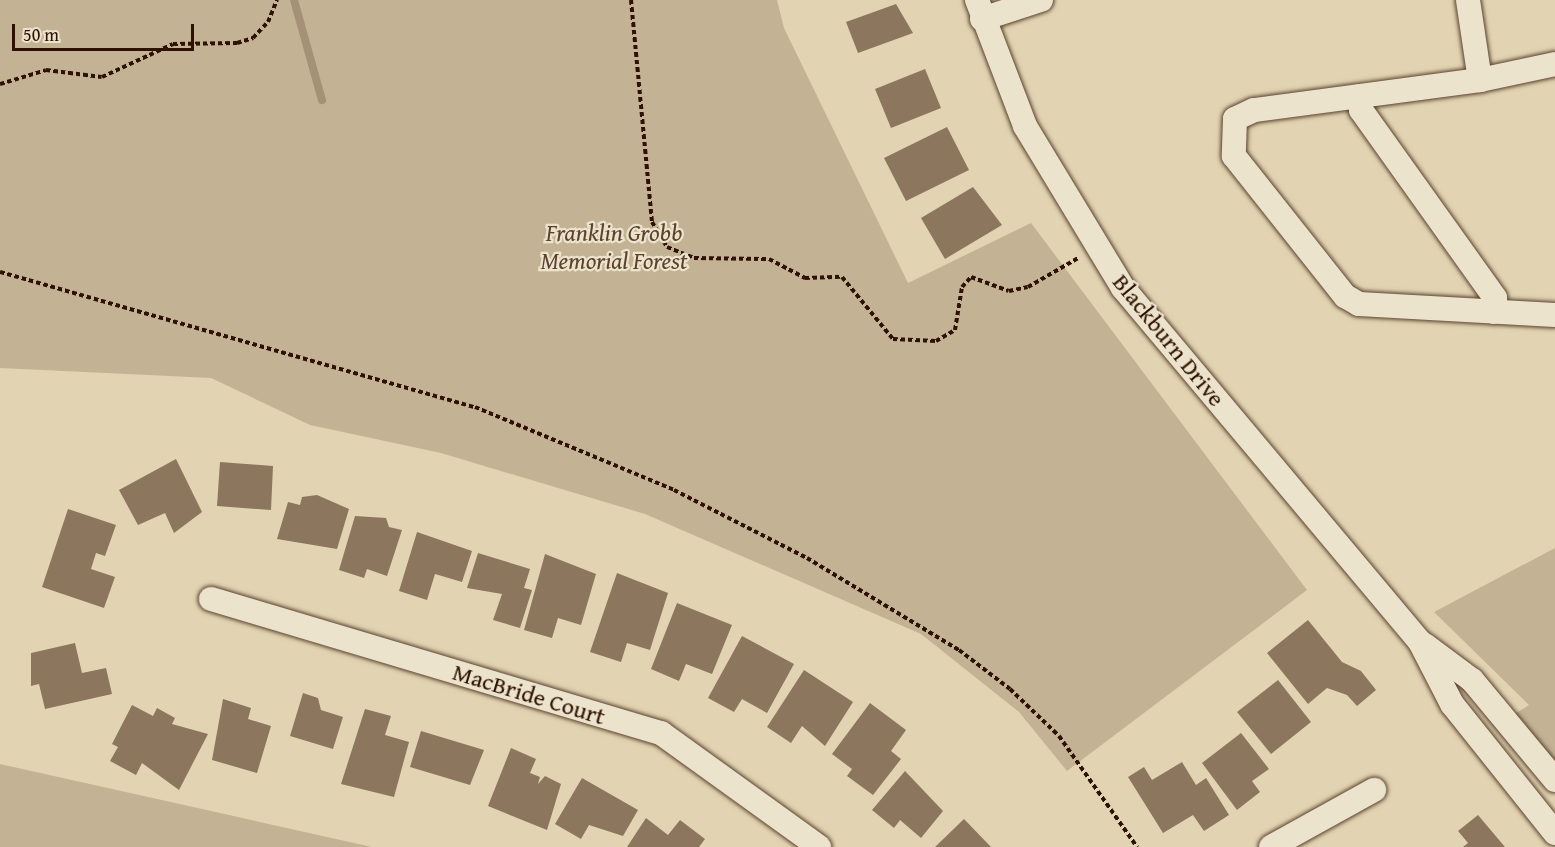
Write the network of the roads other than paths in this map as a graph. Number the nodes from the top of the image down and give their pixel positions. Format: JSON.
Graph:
{"nodes":[{"id":1,"x":1041,"y":0,"type":"edge"},
{"id":2,"x":1468,"y":0,"type":"edge"},
{"id":3,"x":980,"y":10,"type":"edge"},
{"id":4,"x":1555,"y":64,"type":"edge"},
{"id":5,"x":1480,"y":80,"type":"junction"},
{"id":6,"x":1359,"y":96,"type":"junction"},
{"id":7,"x":1494,"y":312,"type":"junction"},
{"id":8,"x":1555,"y":315,"type":"edge"},
{"id":9,"x":211,"y":599,"type":"dead end"},
{"id":10,"x":1420,"y":642,"type":"junction"},
{"id":11,"x":1555,"y":780,"type":"edge"},
{"id":12,"x":1374,"y":790,"type":"dead end"},
{"id":13,"x":1555,"y":832,"type":"edge"},
{"id":14,"x":819,"y":847,"type":"edge"},
{"id":15,"x":1271,"y":847,"type":"edge"}],
"edges":[{"from":1,"to":3,"type":"street"},
{"from":2,"to":5,"type":"street"},
{"from":3,"to":10,"type":"street","name":"Blackburn Drive"},
{"from":4,"to":5,"type":"street"},
{"from":5,"to":6,"type":"street"},
{"from":6,"to":7,"type":"street"},
{"from":6,"to":7,"type":"street"},
{"from":7,"to":8,"type":"street"},
{"from":9,"to":14,"type":"street","name":"MacBride Court"},
{"from":10,"to":11,"type":"street","name":"Blackburn Drive"},
{"from":10,"to":13,"type":"street","name":"Blackburn Drive"},
{"from":12,"to":15,"type":"street"}]}
